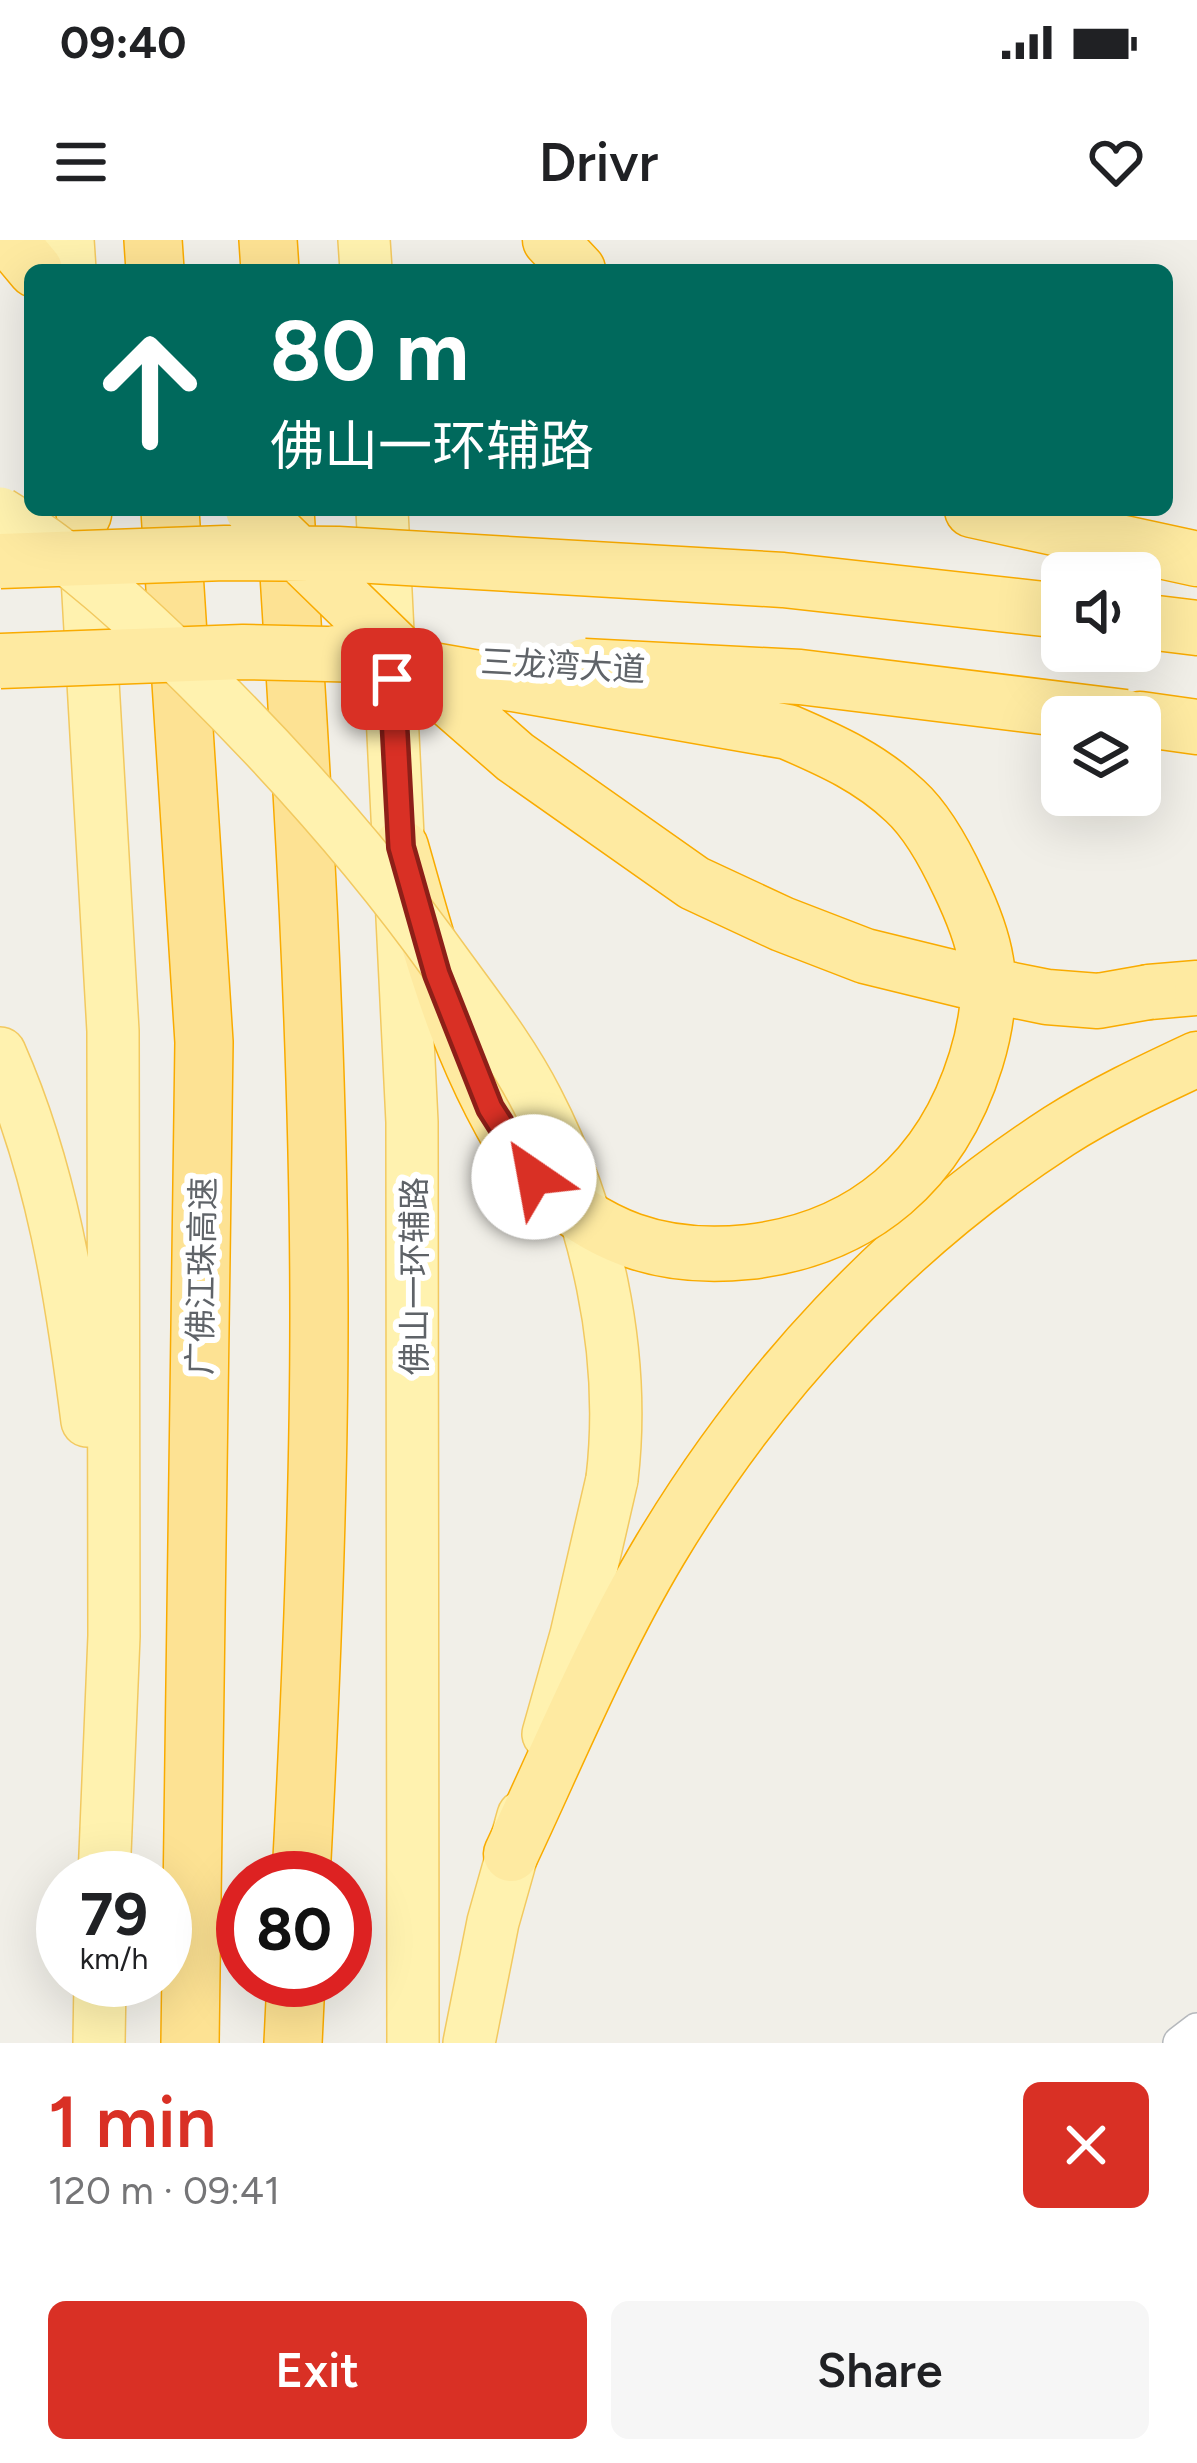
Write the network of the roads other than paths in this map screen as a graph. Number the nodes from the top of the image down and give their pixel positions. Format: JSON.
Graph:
{"nodes":[{"id":1,"x":10,"y":240,"type":"edge"},
{"id":2,"x":550,"y":240,"type":"edge"},
{"id":3,"x":32,"y":264,"type":"edge"},
{"id":4,"x":572,"y":264,"type":"edge"},
{"id":5,"x":0,"y":513,"type":"edge"},
{"id":6,"x":84,"y":516,"type":"edge"},
{"id":7,"x":170,"y":516,"type":"edge"},
{"id":8,"x":285,"y":516,"type":"edge"},
{"id":9,"x":382,"y":516,"type":"edge"},
{"id":10,"x":1000,"y":516,"type":"edge"},
{"id":11,"x":0,"y":530,"type":"edge"},
{"id":12,"x":239,"y":531,"type":"edge"},
{"id":13,"x":1197,"y":559,"type":"edge"},
{"id":14,"x":0,"y":561,"type":"edge"},
{"id":15,"x":1041,"y":609,"type":"edge"},
{"id":16,"x":1161,"y":623,"type":"edge"},
{"id":17,"x":1197,"y":628,"type":"edge"},
{"id":18,"x":335,"y":653,"type":"junction"},
{"id":19,"x":0,"y":661,"type":"edge"},
{"id":20,"x":1041,"y":707,"type":"edge"},
{"id":21,"x":1161,"y":722,"type":"edge"},
{"id":22,"x":1197,"y":727,"type":"edge"},
{"id":23,"x":401,"y":847,"type":"junction"},
{"id":24,"x":1197,"y":988,"type":"edge"},
{"id":25,"x":0,"y":1053,"type":"edge"},
{"id":26,"x":1197,"y":1059,"type":"edge"},
{"id":27,"x":114,"y":1636,"type":"junction"},
{"id":28,"x":105,"y":1851,"type":"edge"},
{"id":29,"x":302,"y":1851,"type":"edge"},
{"id":30,"x":512,"y":1854,"type":"junction"},
{"id":31,"x":100,"y":2007,"type":"edge"},
{"id":32,"x":295,"y":2007,"type":"edge"},
{"id":33,"x":1197,"y":2030,"type":"edge"},
{"id":34,"x":99,"y":2043,"type":"edge"},
{"id":35,"x":190,"y":2043,"type":"edge"},
{"id":36,"x":293,"y":2043,"type":"edge"},
{"id":37,"x":413,"y":2043,"type":"edge"},
{"id":38,"x":469,"y":2043,"type":"edge"},
{"id":39,"x":1180,"y":2043,"type":"edge"}],
"edges":[{"from":1,"to":3,"type":"highway"},
{"from":2,"to":4,"type":"highway"},
{"from":5,"to":30,"type":"main road","bridge":true},
{"from":6,"to":27,"type":"main road"},
{"from":7,"to":35,"type":"highway","name":"广佛江珠高速"},
{"from":8,"to":29,"type":"highway"},
{"from":9,"to":23,"type":"main road","name":"佛山一环辅路"},
{"from":10,"to":13,"type":"highway"},
{"from":11,"to":12,"type":"highway","bridge":true},
{"from":12,"to":14,"type":"highway","bridge":true},
{"from":12,"to":15,"type":"highway","bridge":true},
{"from":12,"to":24,"type":"highway","bridge":true},
{"from":16,"to":17,"type":"highway"},
{"from":18,"to":19,"type":"highway","name":"三龙湾大道","bridge":true},
{"from":18,"to":20,"type":"highway","name":"三龙湾大道","bridge":true},
{"from":18,"to":23,"type":"highway","bridge":true},
{"from":21,"to":22,"type":"highway"},
{"from":23,"to":37,"type":"main road","name":"佛山一环辅路"},
{"from":25,"to":27,"type":"main road"},
{"from":26,"to":30,"type":"highway"},
{"from":27,"to":28,"type":"main road"},
{"from":30,"to":38,"type":"main road"},
{"from":31,"to":34,"type":"main road"},
{"from":32,"to":36,"type":"highway"},
{"from":33,"to":39,"type":"street"}]}
